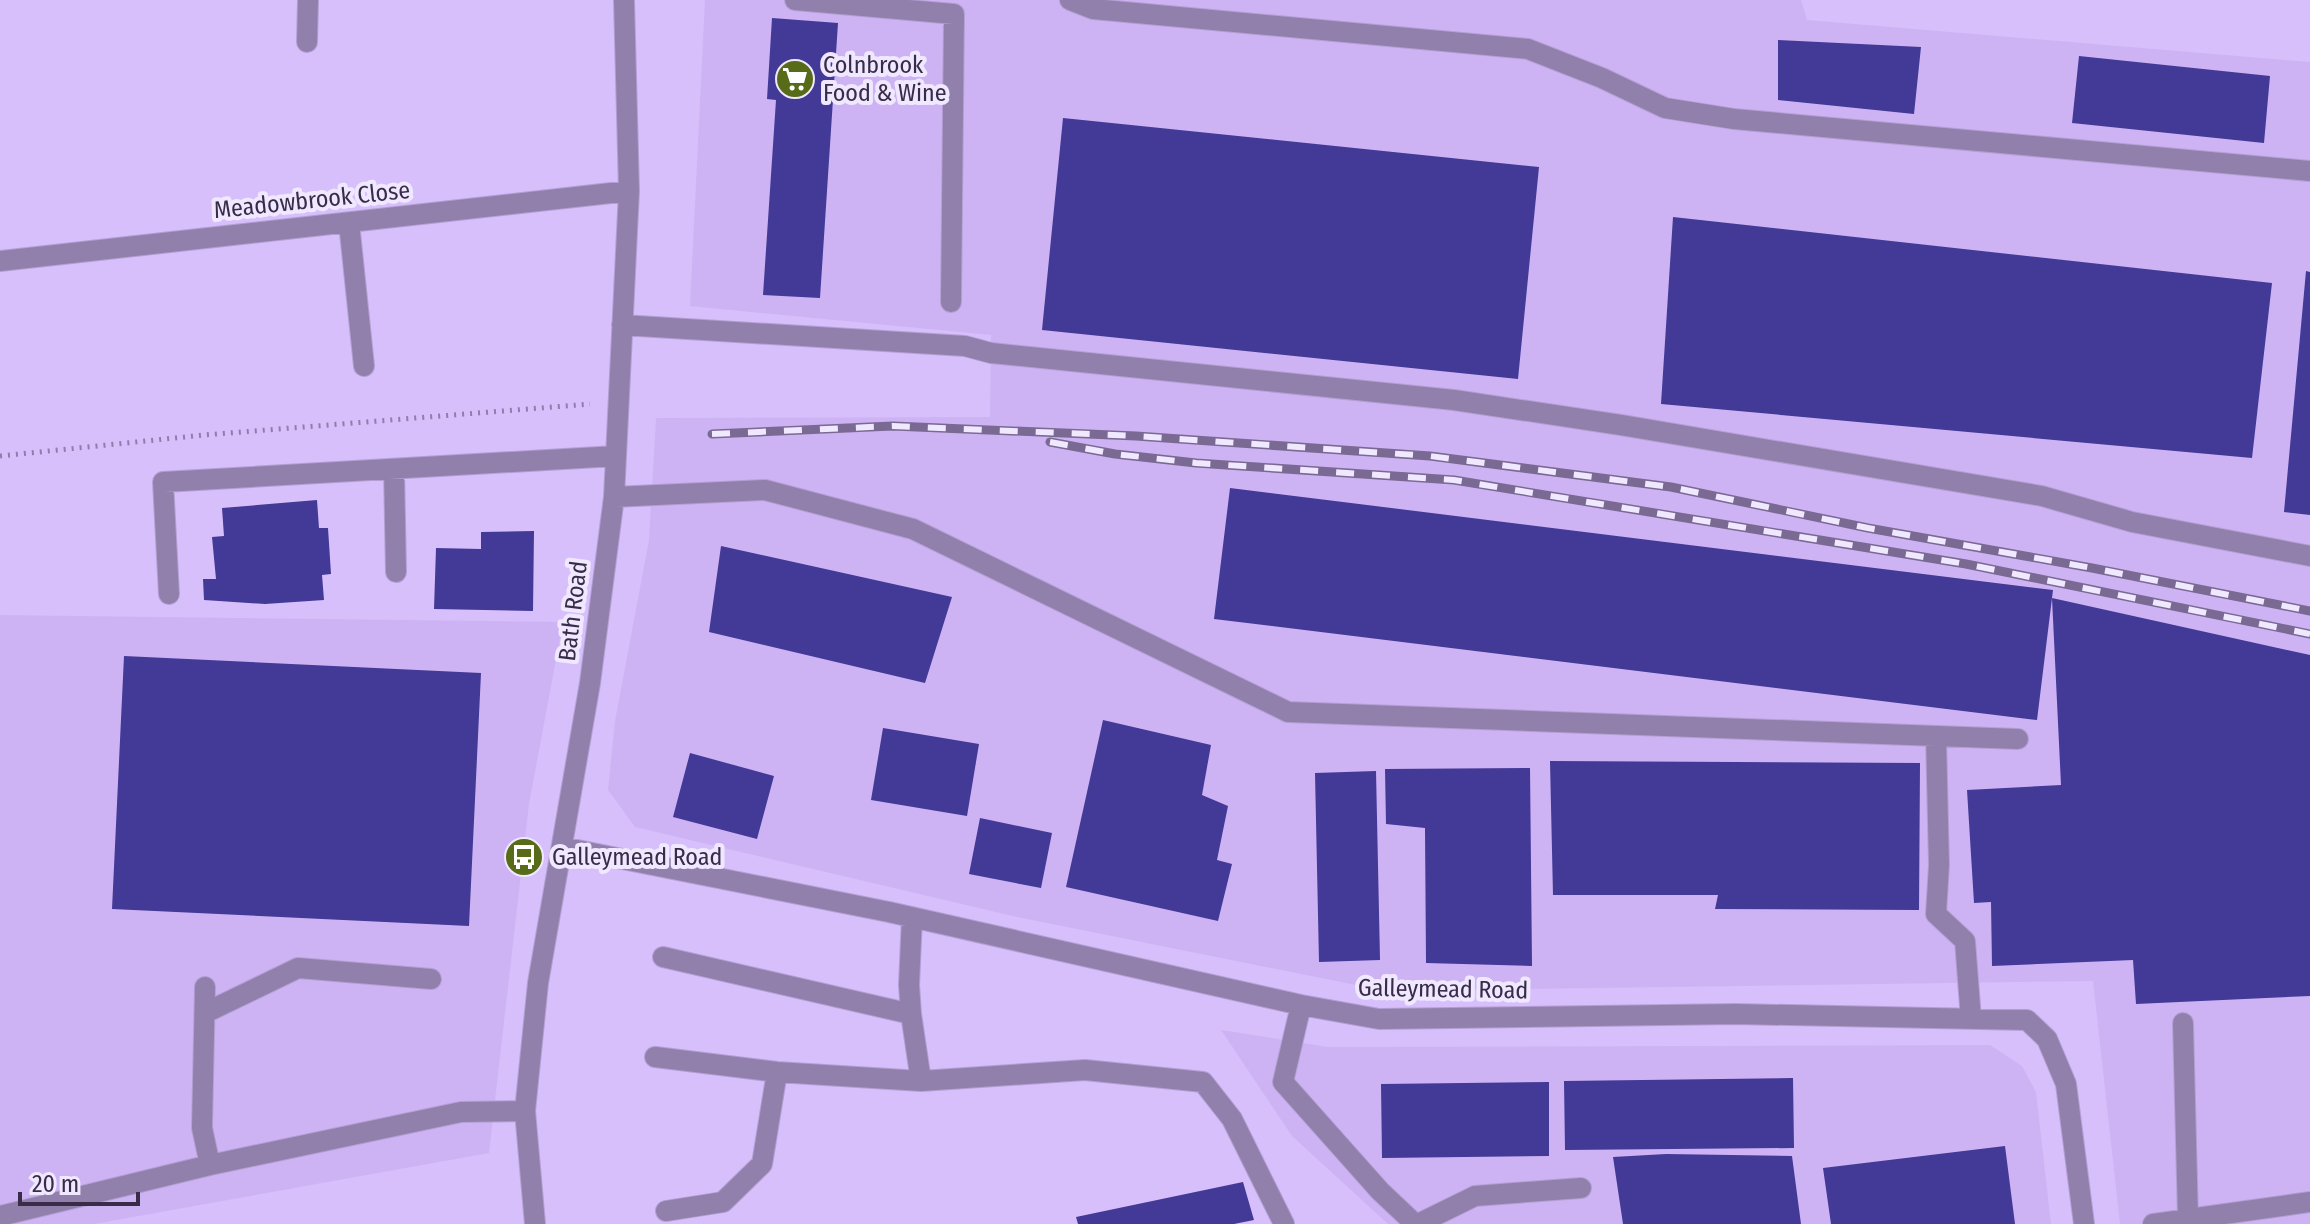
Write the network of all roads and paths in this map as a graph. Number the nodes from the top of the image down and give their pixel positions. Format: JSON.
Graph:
{"nodes":[{"id":1,"x":308,"y":0,"type":"edge"},
{"id":2,"x":624,"y":0,"type":"edge"},
{"id":3,"x":795,"y":0,"type":"edge"},
{"id":4,"x":1070,"y":0,"type":"edge"},
{"id":5,"x":307,"y":42,"type":"dead end"},
{"id":6,"x":2310,"y":171,"type":"edge"},
{"id":7,"x":629,"y":191,"type":"junction"},
{"id":8,"x":349,"y":223,"type":"junction"},
{"id":9,"x":0,"y":261,"type":"edge"},
{"id":10,"x":951,"y":302,"type":"dead end"},
{"id":11,"x":622,"y":325,"type":"junction"},
{"id":12,"x":364,"y":366,"type":"dead end"},
{"id":13,"x":619,"y":402,"type":"junction"},
{"id":14,"x":0,"y":456,"type":"edge"},
{"id":15,"x":616,"y":456,"type":"junction"},
{"id":16,"x":394,"y":469,"type":"junction"},
{"id":17,"x":614,"y":497,"type":"junction"},
{"id":18,"x":2310,"y":556,"type":"edge"},
{"id":19,"x":396,"y":572,"type":"dead end"},
{"id":20,"x":169,"y":594,"type":"dead end"},
{"id":21,"x":1936,"y":736,"type":"junction"},
{"id":22,"x":2018,"y":739,"type":"dead end"},
{"id":23,"x":562,"y":847,"type":"junction"},
{"id":24,"x":912,"y":917,"type":"junction"},
{"id":25,"x":663,"y":957,"type":"dead end"},
{"id":26,"x":431,"y":979,"type":"dead end"},
{"id":27,"x":205,"y":987,"type":"dead end"},
{"id":28,"x":1301,"y":1005,"type":"junction"},
{"id":29,"x":205,"y":1013,"type":"junction"},
{"id":30,"x":911,"y":1014,"type":"junction"},
{"id":31,"x":1971,"y":1019,"type":"junction"},
{"id":32,"x":2183,"y":1023,"type":"dead end"},
{"id":33,"x":655,"y":1057,"type":"dead end"},
{"id":34,"x":777,"y":1072,"type":"junction"},
{"id":35,"x":921,"y":1081,"type":"junction"},
{"id":36,"x":525,"y":1111,"type":"junction"},
{"id":37,"x":210,"y":1165,"type":"junction"},
{"id":38,"x":1581,"y":1188,"type":"dead end"},
{"id":39,"x":2310,"y":1202,"type":"edge"},
{"id":40,"x":666,"y":1211,"type":"dead end"},
{"id":41,"x":0,"y":1216,"type":"edge"},
{"id":42,"x":2188,"y":1219,"type":"junction"},
{"id":43,"x":535,"y":1224,"type":"edge"},
{"id":44,"x":1284,"y":1224,"type":"edge"},
{"id":45,"x":1416,"y":1224,"type":"edge"},
{"id":46,"x":2084,"y":1224,"type":"edge"},
{"id":47,"x":2153,"y":1224,"type":"edge"}],
"edges":[{"from":1,"to":5,"type":"street"},
{"from":2,"to":7,"type":"street","name":"Bath Road"},
{"from":3,"to":10,"type":"street"},
{"from":4,"to":6,"type":"street"},
{"from":7,"to":8,"type":"street","name":"Meadowbrook Close"},
{"from":7,"to":11,"type":"street","name":"Bath Road"},
{"from":8,"to":9,"type":"street","name":"Meadowbrook Close"},
{"from":8,"to":12,"type":"street"},
{"from":11,"to":13,"type":"street","name":"Bath Road"},
{"from":11,"to":18,"type":"street"},
{"from":13,"to":14,"type":"path"},
{"from":13,"to":15,"type":"street","name":"Bath Road"},
{"from":15,"to":16,"type":"street"},
{"from":15,"to":17,"type":"street","name":"Bath Road"},
{"from":16,"to":19,"type":"street"},
{"from":16,"to":20,"type":"street"},
{"from":17,"to":21,"type":"street"},
{"from":17,"to":23,"type":"street","name":"Bath Road"},
{"from":21,"to":22,"type":"street"},
{"from":21,"to":31,"type":"street"},
{"from":23,"to":24,"type":"street","name":"Galleymead Road"},
{"from":23,"to":36,"type":"street","name":"Bath Road"},
{"from":24,"to":28,"type":"street","name":"Galleymead Road"},
{"from":24,"to":30,"type":"street"},
{"from":25,"to":30,"type":"street"},
{"from":26,"to":29,"type":"street"},
{"from":27,"to":29,"type":"street"},
{"from":28,"to":31,"type":"street","name":"Galleymead Road"},
{"from":28,"to":45,"type":"street"},
{"from":29,"to":37,"type":"street"},
{"from":30,"to":35,"type":"street"},
{"from":31,"to":46,"type":"street","name":"Galleymead Road"},
{"from":32,"to":42,"type":"street"},
{"from":33,"to":34,"type":"street"},
{"from":34,"to":35,"type":"street"},
{"from":34,"to":40,"type":"street"},
{"from":35,"to":44,"type":"street"},
{"from":36,"to":37,"type":"street"},
{"from":36,"to":43,"type":"street","name":"Bath Road"},
{"from":37,"to":41,"type":"street"},
{"from":38,"to":45,"type":"street"},
{"from":39,"to":42,"type":"street"},
{"from":42,"to":47,"type":"street"}]}
